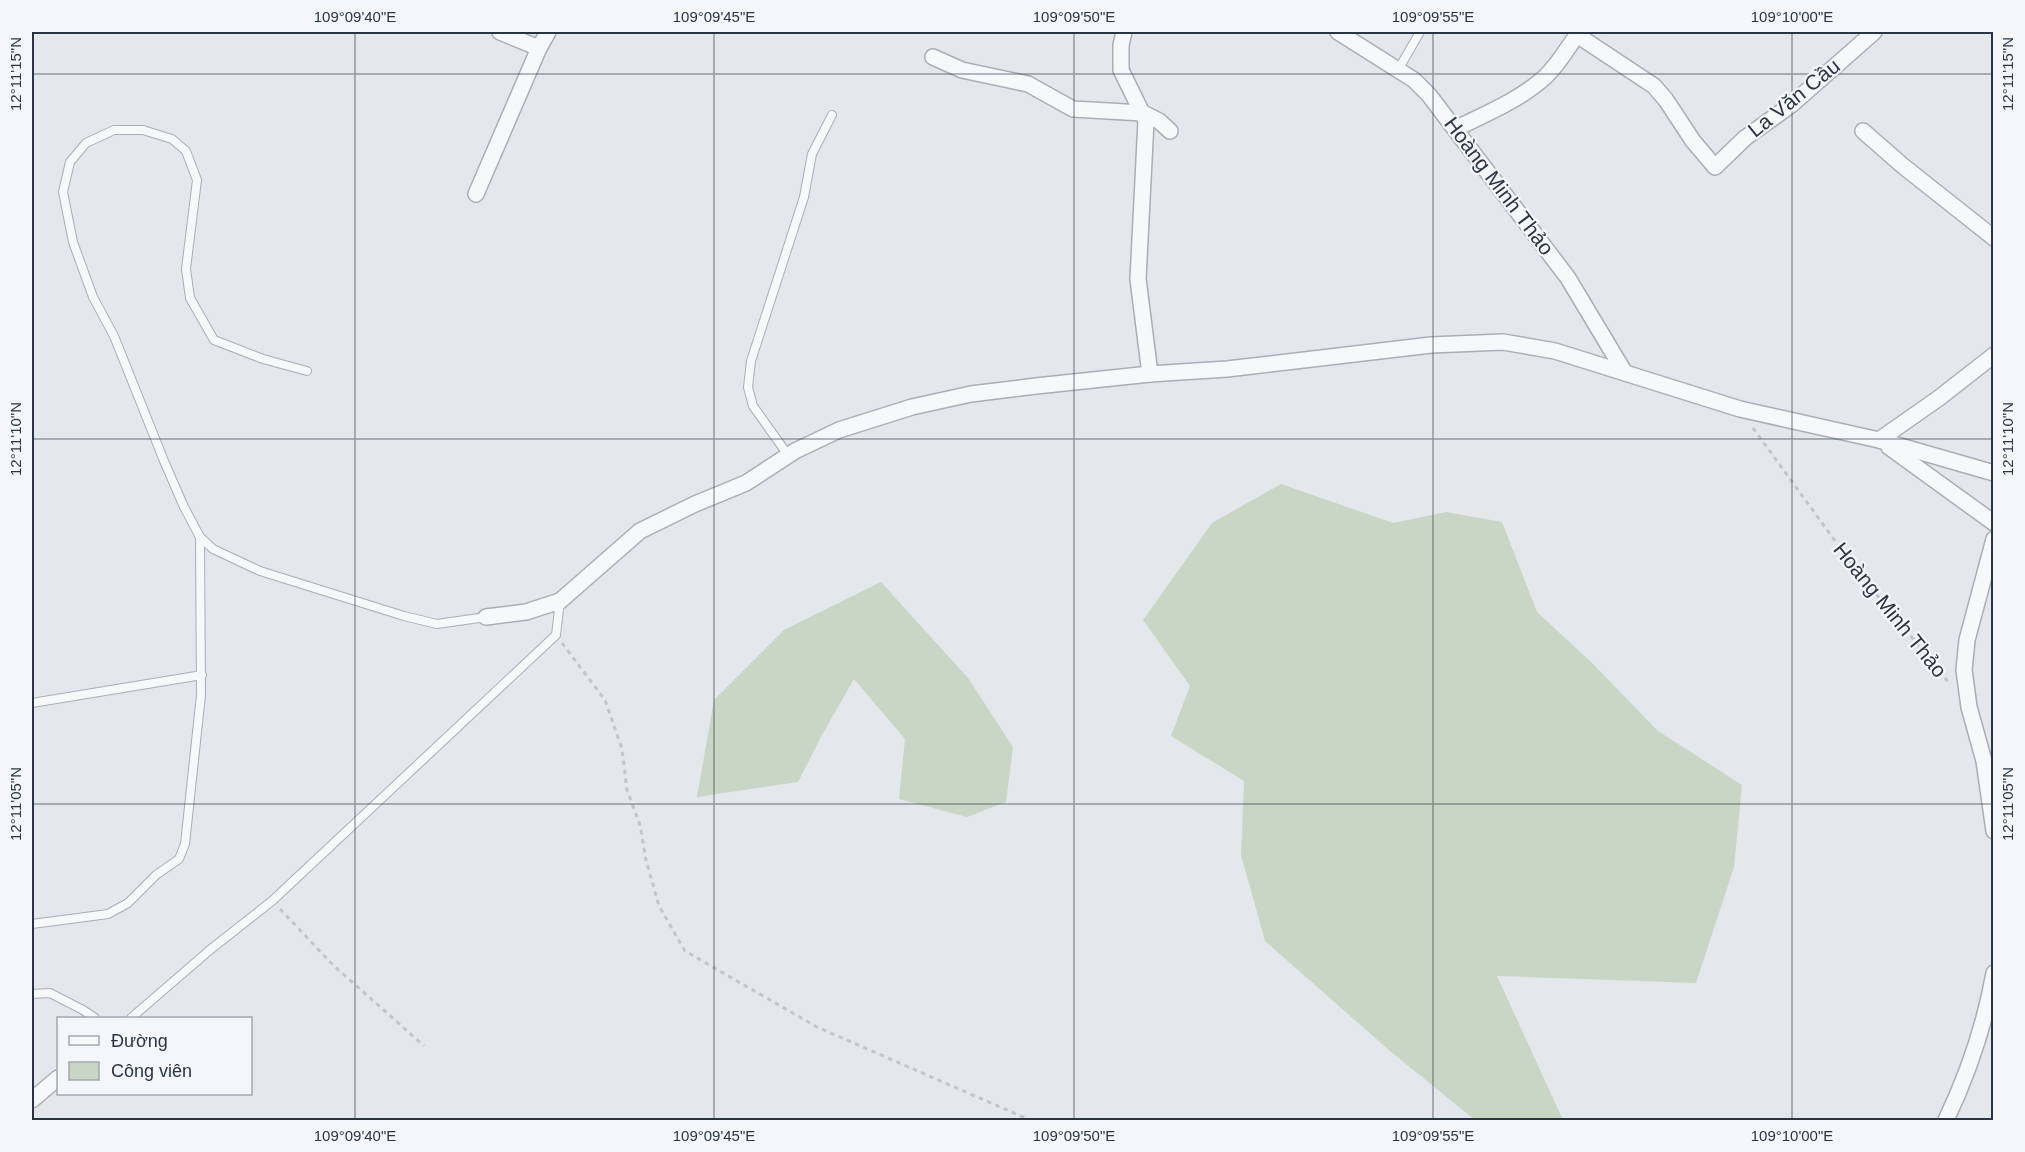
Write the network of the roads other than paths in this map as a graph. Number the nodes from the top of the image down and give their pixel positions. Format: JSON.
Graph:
{"nodes":[{"id":1,"x":500,"y":32,"type":"edge"},
{"id":2,"x":548,"y":32,"type":"edge"},
{"id":3,"x":1124,"y":32,"type":"edge"},
{"id":4,"x":1338,"y":32,"type":"edge"},
{"id":5,"x":1420,"y":32,"type":"edge"},
{"id":6,"x":1874,"y":32,"type":"edge"},
{"id":7,"x":1578,"y":33,"type":"edge"},
{"id":8,"x":539,"y":48,"type":"junction"},
{"id":9,"x":933,"y":57,"type":"dead end"},
{"id":10,"x":1398,"y":70,"type":"junction"},
{"id":11,"x":1143,"y":113,"type":"junction"},
{"id":12,"x":832,"y":115,"type":"dead end"},
{"id":13,"x":1455,"y":129,"type":"junction"},
{"id":14,"x":1170,"y":131,"type":"dead end"},
{"id":15,"x":1863,"y":131,"type":"dead end"},
{"id":16,"x":476,"y":194,"type":"dead end"},
{"id":17,"x":1994,"y":238,"type":"edge"},
{"id":18,"x":1994,"y":355,"type":"edge"},
{"id":19,"x":307,"y":371,"type":"dead end"},
{"id":20,"x":1625,"y":373,"type":"junction"},
{"id":21,"x":1150,"y":374,"type":"junction"},
{"id":22,"x":1879,"y":440,"type":"junction"},
{"id":23,"x":788,"y":455,"type":"junction"},
{"id":24,"x":1994,"y":473,"type":"edge"},
{"id":25,"x":1994,"y":523,"type":"edge"},
{"id":26,"x":200,"y":537,"type":"junction"},
{"id":27,"x":1994,"y":539,"type":"edge"},
{"id":28,"x":560,"y":601,"type":"junction"},
{"id":29,"x":486,"y":617,"type":"joint"},
{"id":30,"x":202,"y":675,"type":"junction"},
{"id":31,"x":32,"y":703,"type":"edge"},
{"id":32,"x":1994,"y":831,"type":"edge"},
{"id":33,"x":32,"y":924,"type":"edge"},
{"id":34,"x":1994,"y":973,"type":"edge"},
{"id":35,"x":32,"y":994,"type":"edge"},
{"id":36,"x":94,"y":1017,"type":"edge"},
{"id":37,"x":132,"y":1017,"type":"edge"},
{"id":38,"x":57,"y":1079,"type":"edge"},
{"id":39,"x":32,"y":1100,"type":"edge"},
{"id":40,"x":1946,"y":1120,"type":"edge"}],
"edges":[{"from":1,"to":8,"type":"street"},
{"from":2,"to":8,"type":"street"},
{"from":3,"to":11,"type":"street"},
{"from":4,"to":10,"type":"street","name":"Hoàng Minh Thảo"},
{"from":5,"to":10,"type":"lane"},
{"from":6,"to":7,"type":"street","name":"La Văn Cầu"},
{"from":7,"to":13,"type":"street"},
{"from":8,"to":16,"type":"street"},
{"from":9,"to":11,"type":"street"},
{"from":10,"to":13,"type":"street","name":"Hoàng Minh Thảo"},
{"from":11,"to":14,"type":"street"},
{"from":11,"to":21,"type":"street"},
{"from":12,"to":23,"type":"lane"},
{"from":13,"to":20,"type":"street","name":"Hoàng Minh Thảo"},
{"from":15,"to":17,"type":"street"},
{"from":18,"to":22,"type":"street"},
{"from":19,"to":26,"type":"lane"},
{"from":20,"to":21,"type":"street"},
{"from":20,"to":22,"type":"street"},
{"from":21,"to":23,"type":"street"},
{"from":22,"to":24,"type":"street"},
{"from":22,"to":25,"type":"street"},
{"from":23,"to":28,"type":"street"},
{"from":26,"to":29,"type":"lane"},
{"from":26,"to":30,"type":"lane"},
{"from":27,"to":32,"type":"street"},
{"from":28,"to":29,"type":"street"},
{"from":28,"to":37,"type":"lane"},
{"from":30,"to":31,"type":"lane"},
{"from":30,"to":33,"type":"lane"},
{"from":34,"to":40,"type":"street"},
{"from":35,"to":36,"type":"lane"},
{"from":38,"to":39,"type":"street"}]}
